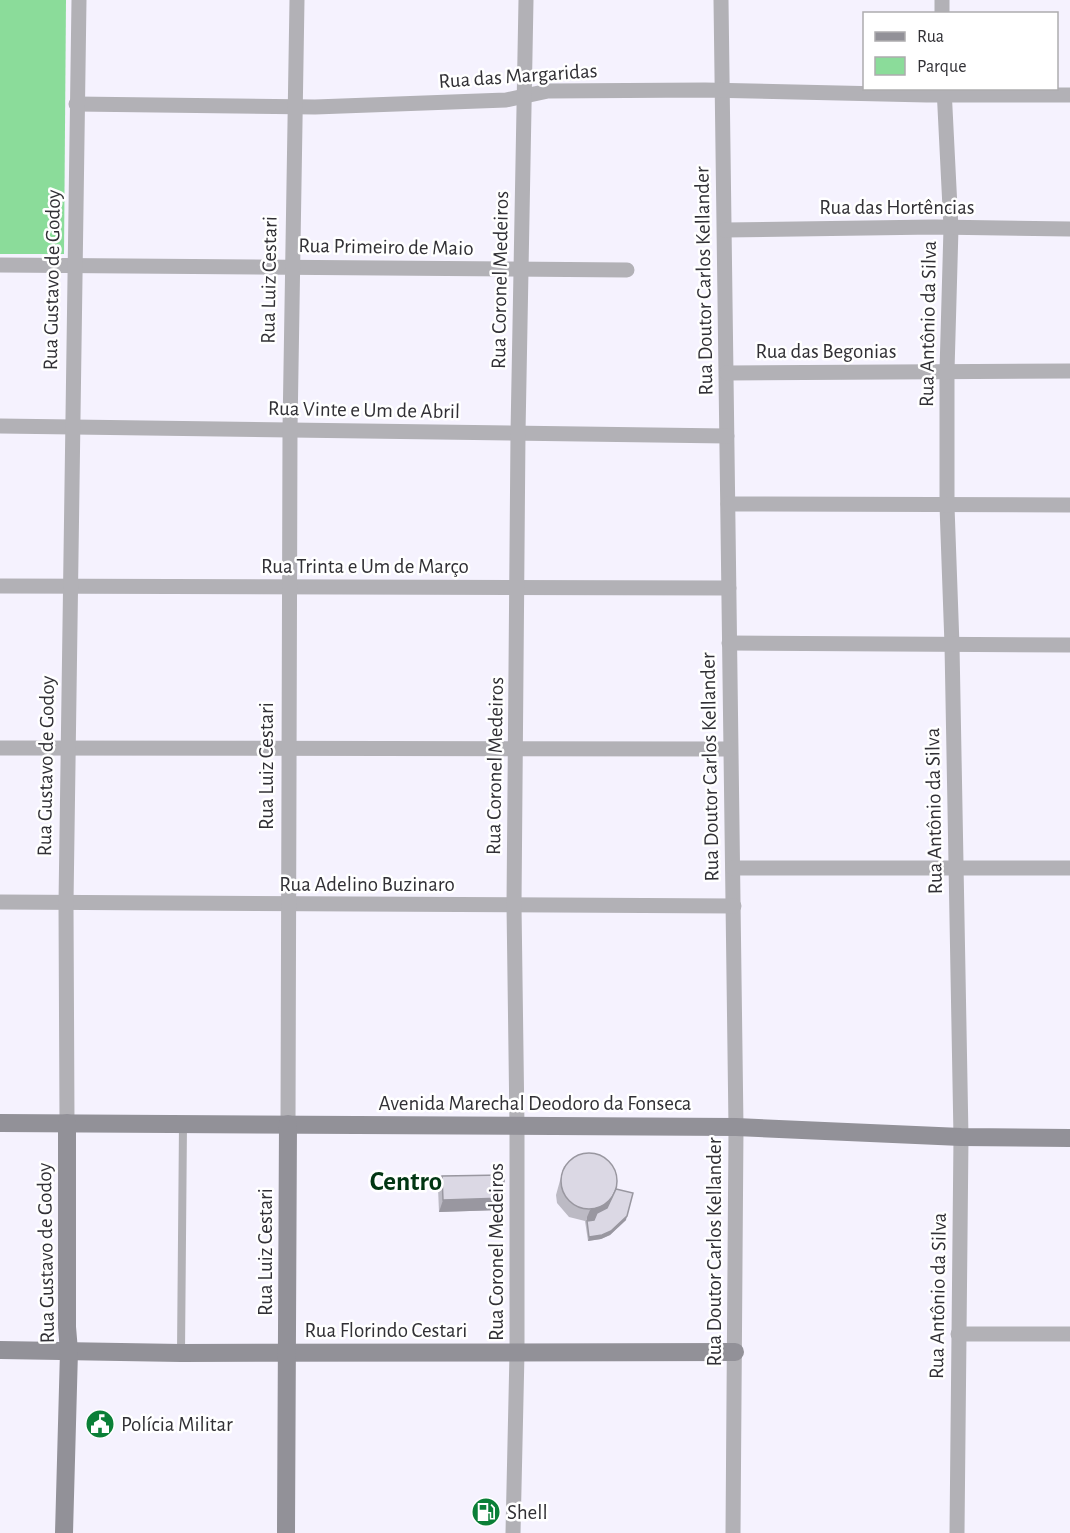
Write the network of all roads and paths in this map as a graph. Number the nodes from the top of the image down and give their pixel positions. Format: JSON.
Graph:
{"nodes":[{"id":1,"x":79,"y":0,"type":"edge"},
{"id":2,"x":297,"y":0,"type":"edge"},
{"id":3,"x":526,"y":0,"type":"edge"},
{"id":4,"x":721,"y":0,"type":"edge"},
{"id":5,"x":721,"y":91,"type":"junction"},
{"id":6,"x":944,"y":92,"type":"edge"},
{"id":7,"x":525,"y":95,"type":"junction"},
{"id":8,"x":1070,"y":95,"type":"edge"},
{"id":9,"x":76,"y":104,"type":"junction"},
{"id":10,"x":294,"y":107,"type":"junction"},
{"id":11,"x":951,"y":228,"type":"junction"},
{"id":12,"x":1070,"y":229,"type":"edge"},
{"id":13,"x":725,"y":230,"type":"junction"},
{"id":14,"x":0,"y":265,"type":"edge"},
{"id":15,"x":75,"y":265,"type":"junction"},
{"id":16,"x":292,"y":267,"type":"junction"},
{"id":17,"x":521,"y":269,"type":"junction"},
{"id":18,"x":627,"y":270,"type":"dead end"},
{"id":19,"x":947,"y":371,"type":"junction"},
{"id":20,"x":1070,"y":371,"type":"edge"},
{"id":21,"x":727,"y":373,"type":"junction"},
{"id":22,"x":0,"y":426,"type":"edge"},
{"id":23,"x":73,"y":427,"type":"junction"},
{"id":24,"x":290,"y":430,"type":"junction"},
{"id":25,"x":518,"y":433,"type":"junction"},
{"id":26,"x":727,"y":436,"type":"junction"},
{"id":27,"x":728,"y":504,"type":"junction"},
{"id":28,"x":1070,"y":505,"type":"edge"},
{"id":29,"x":947,"y":506,"type":"junction"},
{"id":30,"x":0,"y":586,"type":"edge"},
{"id":31,"x":72,"y":586,"type":"junction"},
{"id":32,"x":289,"y":586,"type":"junction"},
{"id":33,"x":517,"y":587,"type":"junction"},
{"id":34,"x":729,"y":588,"type":"junction"},
{"id":35,"x":729,"y":643,"type":"junction"},
{"id":36,"x":952,"y":645,"type":"junction"},
{"id":37,"x":1070,"y":645,"type":"edge"},
{"id":38,"x":0,"y":748,"type":"edge"},
{"id":39,"x":69,"y":748,"type":"junction"},
{"id":40,"x":288,"y":748,"type":"junction"},
{"id":41,"x":516,"y":749,"type":"junction"},
{"id":42,"x":730,"y":749,"type":"junction"},
{"id":43,"x":733,"y":868,"type":"junction"},
{"id":44,"x":956,"y":868,"type":"junction"},
{"id":45,"x":1070,"y":868,"type":"edge"},
{"id":46,"x":0,"y":902,"type":"edge"},
{"id":47,"x":66,"y":903,"type":"junction"},
{"id":48,"x":288,"y":904,"type":"junction"},
{"id":49,"x":514,"y":905,"type":"junction"},
{"id":50,"x":734,"y":906,"type":"junction"},
{"id":51,"x":0,"y":1123,"type":"edge"},
{"id":52,"x":67,"y":1123,"type":"junction"},
{"id":53,"x":183,"y":1124,"type":"junction"},
{"id":54,"x":288,"y":1124,"type":"junction"},
{"id":55,"x":517,"y":1126,"type":"junction"},
{"id":56,"x":736,"y":1127,"type":"junction"},
{"id":57,"x":961,"y":1137,"type":"junction"},
{"id":58,"x":1070,"y":1138,"type":"edge"},
{"id":59,"x":958,"y":1334,"type":"junction"},
{"id":60,"x":1070,"y":1334,"type":"edge"},
{"id":61,"x":0,"y":1350,"type":"edge"},
{"id":62,"x":69,"y":1351,"type":"junction"},
{"id":63,"x":288,"y":1352,"type":"junction"},
{"id":64,"x":735,"y":1352,"type":"junction"},
{"id":65,"x":181,"y":1353,"type":"junction"},
{"id":66,"x":518,"y":1353,"type":"junction"},
{"id":67,"x":64,"y":1533,"type":"edge"},
{"id":68,"x":286,"y":1533,"type":"edge"},
{"id":69,"x":513,"y":1533,"type":"edge"},
{"id":70,"x":732,"y":1533,"type":"edge"},
{"id":71,"x":957,"y":1533,"type":"edge"}],
"edges":[{"from":1,"to":9,"type":"street","name":"Rua Gustavo de Godoy"},
{"from":2,"to":10,"type":"street","name":"Rua Luiz Cestari"},
{"from":3,"to":7,"type":"street","name":"Rua Coronel Medeiros"},
{"from":4,"to":5,"type":"street","name":"Rua Doutor Carlos Kellander"},
{"from":5,"to":6,"type":"street","name":"Rua das Margaridas"},
{"from":5,"to":7,"type":"street","name":"Rua das Margaridas"},
{"from":5,"to":13,"type":"street","name":"Rua Doutor Carlos Kellander"},
{"from":6,"to":8,"type":"street","name":"Rua das Margaridas"},
{"from":6,"to":11,"type":"street","name":"Rua Antônio da Silva"},
{"from":7,"to":10,"type":"street","name":"Rua das Margaridas"},
{"from":7,"to":17,"type":"street","name":"Rua Coronel Medeiros"},
{"from":9,"to":10,"type":"street","name":"Rua das Margaridas"},
{"from":9,"to":15,"type":"street","name":"Rua Gustavo de Godoy"},
{"from":10,"to":16,"type":"street","name":"Rua Luiz Cestari"},
{"from":11,"to":12,"type":"street","name":"Rua das Hortências"},
{"from":11,"to":13,"type":"street","name":"Rua das Hortências"},
{"from":11,"to":19,"type":"street","name":"Rua Antônio da Silva"},
{"from":13,"to":21,"type":"street","name":"Rua Doutor Carlos Kellander"},
{"from":14,"to":15,"type":"street","name":"Rua Primeiro de Maio"},
{"from":15,"to":16,"type":"street","name":"Rua Primeiro de Maio"},
{"from":15,"to":23,"type":"street","name":"Rua Gustavo de Godoy"},
{"from":16,"to":17,"type":"street","name":"Rua Primeiro de Maio"},
{"from":16,"to":24,"type":"street","name":"Rua Luiz Cestari"},
{"from":17,"to":18,"type":"street","name":"Rua Primeiro de Maio"},
{"from":17,"to":25,"type":"street","name":"Rua Coronel Medeiros"},
{"from":19,"to":20,"type":"street","name":"Rua das Begonias"},
{"from":19,"to":21,"type":"street","name":"Rua das Begonias"},
{"from":19,"to":29,"type":"street","name":"Rua Antônio da Silva"},
{"from":21,"to":26,"type":"street","name":"Rua Doutor Carlos Kellander"},
{"from":22,"to":23,"type":"street","name":"Rua Vinte e Um de Abril"},
{"from":23,"to":24,"type":"street","name":"Rua Vinte e Um de Abril"},
{"from":23,"to":31,"type":"street","name":"Rua Gustavo de Godoy"},
{"from":24,"to":25,"type":"street","name":"Rua Vinte e Um de Abril"},
{"from":24,"to":32,"type":"street","name":"Rua Luiz Cestari"},
{"from":25,"to":26,"type":"street","name":"Rua Vinte e Um de Abril"},
{"from":25,"to":33,"type":"street","name":"Rua Coronel Medeiros"},
{"from":26,"to":27,"type":"street","name":"Rua Doutor Carlos Kellander"},
{"from":27,"to":29,"type":"street"},
{"from":27,"to":34,"type":"street","name":"Rua Doutor Carlos Kellander"},
{"from":28,"to":29,"type":"street"},
{"from":29,"to":36,"type":"street","name":"Rua Antônio da Silva"},
{"from":30,"to":31,"type":"street","name":"Rua Trinta e Um de Março"},
{"from":31,"to":32,"type":"street","name":"Rua Trinta e Um de Março"},
{"from":31,"to":39,"type":"street","name":"Rua Gustavo de Godoy"},
{"from":32,"to":33,"type":"street","name":"Rua Trinta e Um de Março"},
{"from":32,"to":40,"type":"street","name":"Rua Luiz Cestari"},
{"from":33,"to":34,"type":"street","name":"Rua Trinta e Um de Março"},
{"from":33,"to":41,"type":"street","name":"Rua Coronel Medeiros"},
{"from":34,"to":35,"type":"street","name":"Rua Doutor Carlos Kellander"},
{"from":35,"to":36,"type":"street"},
{"from":35,"to":42,"type":"street","name":"Rua Doutor Carlos Kellander"},
{"from":36,"to":37,"type":"street"},
{"from":36,"to":44,"type":"street","name":"Rua Antônio da Silva"},
{"from":38,"to":39,"type":"street"},
{"from":39,"to":40,"type":"street"},
{"from":39,"to":47,"type":"street","name":"Rua Gustavo de Godoy"},
{"from":40,"to":41,"type":"street"},
{"from":40,"to":48,"type":"street","name":"Rua Luiz Cestari"},
{"from":41,"to":42,"type":"street"},
{"from":41,"to":49,"type":"street","name":"Rua Coronel Medeiros"},
{"from":42,"to":43,"type":"street","name":"Rua Doutor Carlos Kellander"},
{"from":43,"to":44,"type":"street"},
{"from":43,"to":50,"type":"street","name":"Rua Doutor Carlos Kellander"},
{"from":44,"to":45,"type":"street"},
{"from":44,"to":57,"type":"street","name":"Rua Antônio da Silva"},
{"from":46,"to":47,"type":"street","name":"Rua Adelino Buzinaro"},
{"from":47,"to":48,"type":"street","name":"Rua Adelino Buzinaro"},
{"from":47,"to":52,"type":"street","name":"Rua Gustavo de Godoy"},
{"from":48,"to":49,"type":"street","name":"Rua Adelino Buzinaro"},
{"from":48,"to":54,"type":"street","name":"Rua Luiz Cestari"},
{"from":49,"to":50,"type":"street","name":"Rua Adelino Buzinaro"},
{"from":49,"to":55,"type":"street","name":"Rua Coronel Medeiros"},
{"from":50,"to":56,"type":"street","name":"Rua Doutor Carlos Kellander"},
{"from":51,"to":52,"type":"street","name":"Avenida Marechal Deodoro da Fonseca"},
{"from":52,"to":53,"type":"street","name":"Avenida Marechal Deodoro da Fonseca"},
{"from":52,"to":62,"type":"street","name":"Rua Gustavo de Godoy"},
{"from":53,"to":54,"type":"street","name":"Avenida Marechal Deodoro da Fonseca"},
{"from":53,"to":65,"type":"lane"},
{"from":54,"to":55,"type":"street","name":"Avenida Marechal Deodoro da Fonseca"},
{"from":54,"to":63,"type":"street","name":"Rua Luiz Cestari"},
{"from":55,"to":56,"type":"street","name":"Avenida Marechal Deodoro da Fonseca"},
{"from":55,"to":66,"type":"street","name":"Rua Coronel Medeiros"},
{"from":56,"to":57,"type":"street","name":"Avenida Marechal Deodoro da Fonseca"},
{"from":56,"to":64,"type":"street","name":"Rua Doutor Carlos Kellander"},
{"from":57,"to":58,"type":"street","name":"Avenida Marechal Deodoro da Fonseca"},
{"from":57,"to":59,"type":"street","name":"Rua Antônio da Silva"},
{"from":59,"to":60,"type":"street"},
{"from":59,"to":71,"type":"street","name":"Rua Antônio da Silva"},
{"from":61,"to":62,"type":"street","name":"Rua Florindo Cestari"},
{"from":62,"to":65,"type":"street","name":"Rua Florindo Cestari"},
{"from":62,"to":67,"type":"street","name":"Rua Gustavo de Godoy"},
{"from":63,"to":65,"type":"street","name":"Rua Florindo Cestari"},
{"from":63,"to":66,"type":"street","name":"Rua Florindo Cestari"},
{"from":63,"to":68,"type":"street","name":"Rua Luiz Cestari"},
{"from":64,"to":66,"type":"street","name":"Rua Florindo Cestari"},
{"from":64,"to":70,"type":"street","name":"Rua Doutor Carlos Kellander"},
{"from":66,"to":69,"type":"street","name":"Rua Coronel Medeiros"}]}
